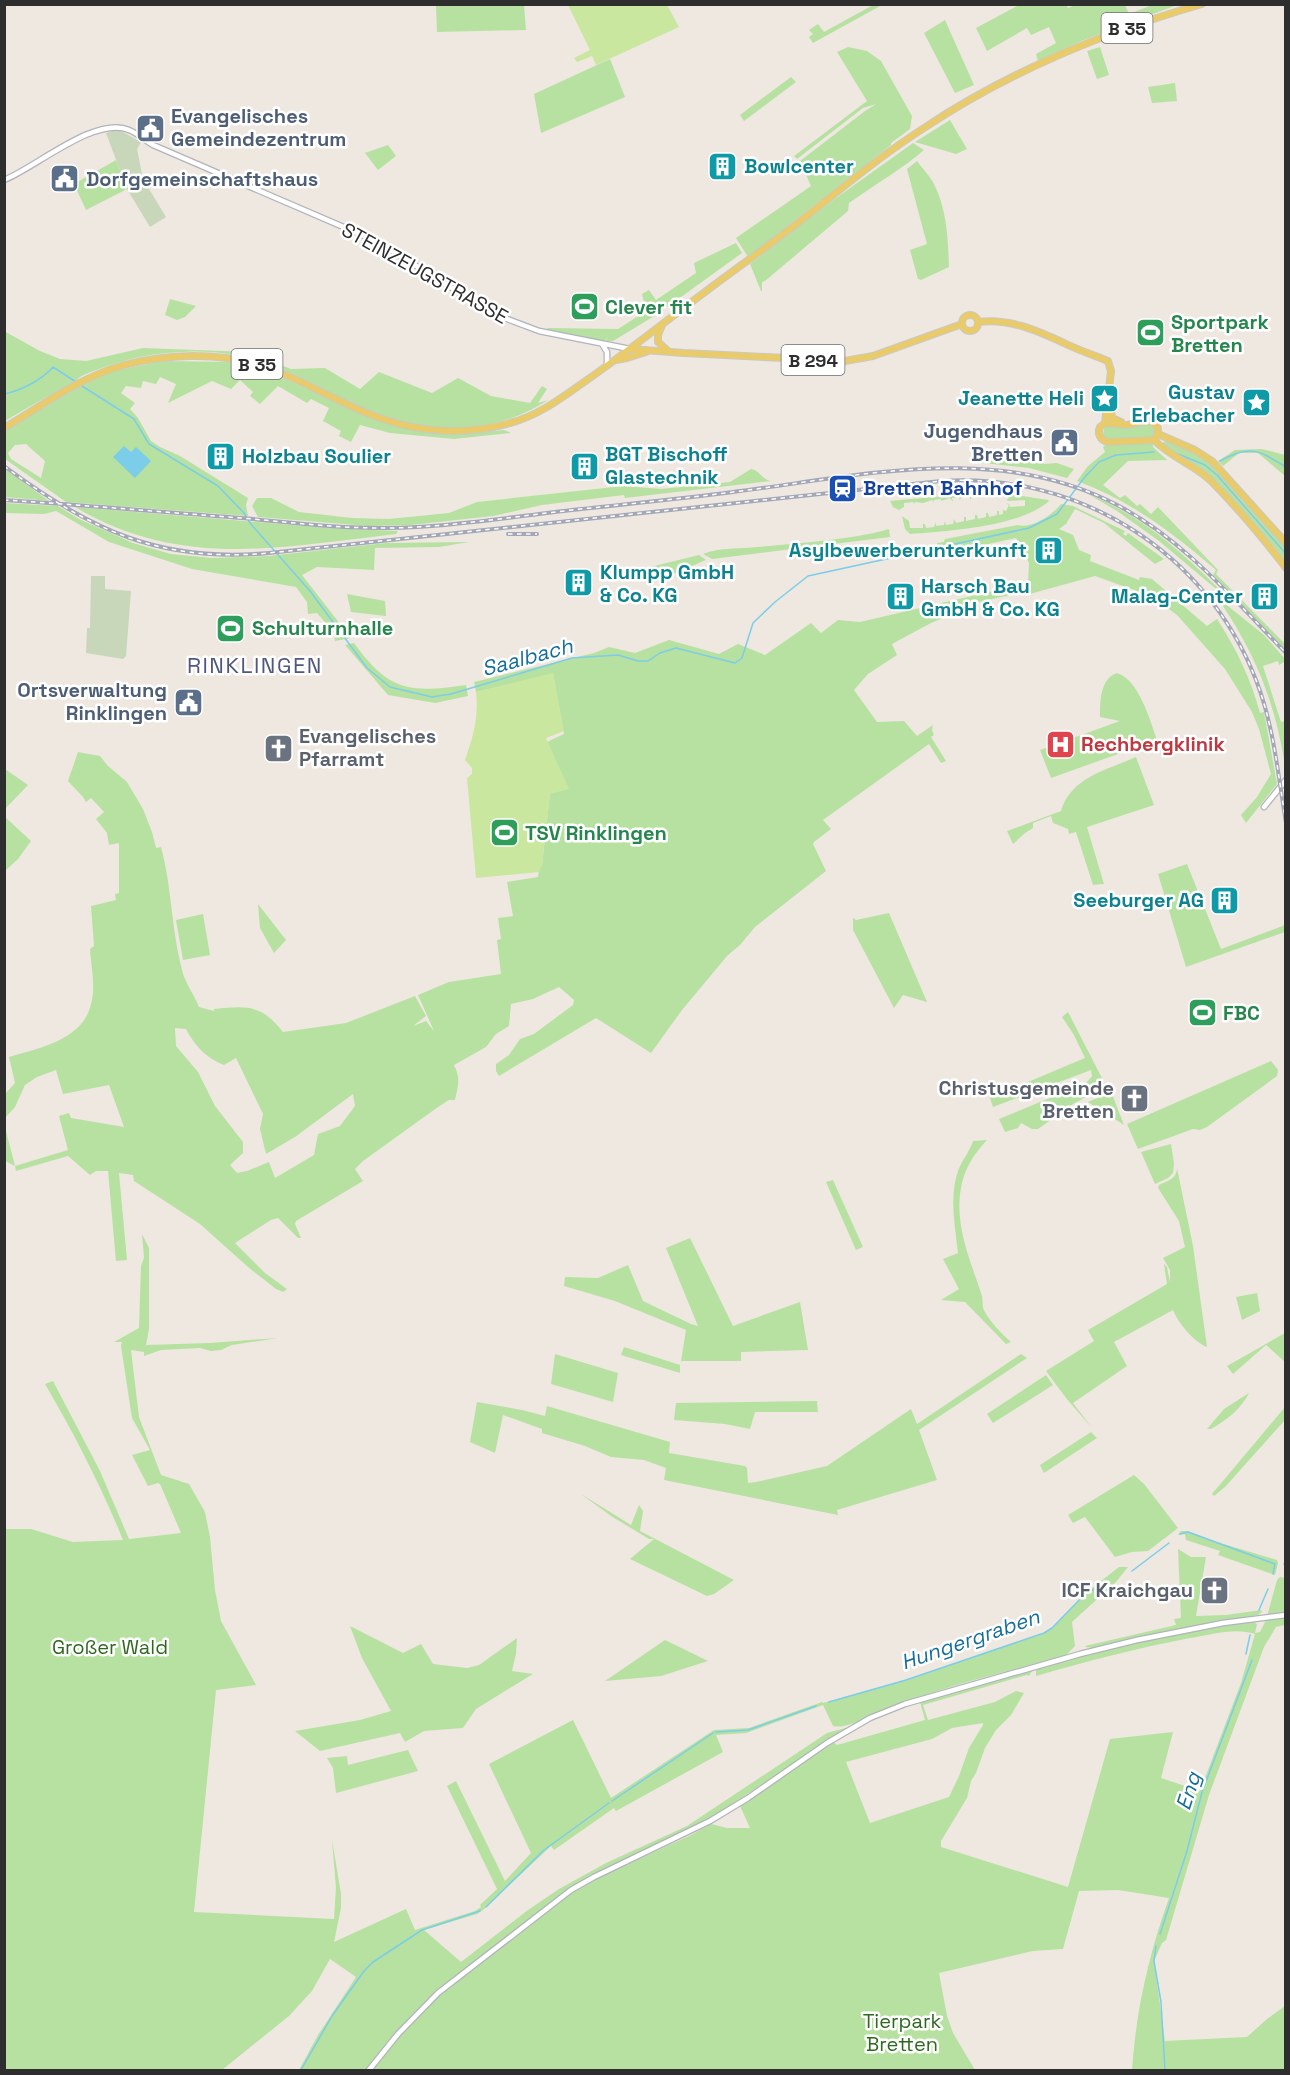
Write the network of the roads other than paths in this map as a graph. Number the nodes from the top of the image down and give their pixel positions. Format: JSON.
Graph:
{"nodes":[{"id":1,"x":1202,"y":4,"type":"edge"},
{"id":2,"x":4,"y":180,"type":"edge"},
{"id":3,"x":978,"y":322,"type":"junction"},
{"id":4,"x":662,"y":324,"type":"junction"},
{"id":5,"x":962,"y":324,"type":"junction"},
{"id":6,"x":602,"y":344,"type":"junction"},
{"id":7,"x":630,"y":349,"type":"junction"},
{"id":8,"x":649,"y":351,"type":"junction"},
{"id":9,"x":668,"y":352,"type":"junction"},
{"id":10,"x":615,"y":360,"type":"junction"},
{"id":11,"x":607,"y":365,"type":"junction"},
{"id":12,"x":1108,"y":399,"type":"junction"},
{"id":13,"x":1105,"y":423,"type":"junction"},
{"id":14,"x":1128,"y":425,"type":"junction"},
{"id":15,"x":4,"y":428,"type":"edge"},
{"id":16,"x":1156,"y":437,"type":"junction"},
{"id":17,"x":1286,"y":543,"type":"edge"},
{"id":18,"x":1286,"y":568,"type":"edge"},
{"id":19,"x":1286,"y":780,"type":"edge"},
{"id":20,"x":1264,"y":807,"type":"dead end"},
{"id":21,"x":1286,"y":1615,"type":"edge"},
{"id":22,"x":369,"y":2070,"type":"edge"}],
"edges":[{"from":1,"to":4,"type":"main road","number":"B 35"},
{"from":2,"to":6,"type":"street","name":"STEINZEUGSTRASSE"},
{"from":3,"to":5,"type":"main road"},
{"from":3,"to":5,"type":"main road"},
{"from":3,"to":12,"type":"main road"},
{"from":4,"to":7,"type":"main road","number":"B 35"},
{"from":4,"to":9,"type":"main road"},
{"from":5,"to":9,"type":"main road","number":"B 294"},
{"from":6,"to":7,"type":"street","name":"STEINZEUGSTRASSE"},
{"from":6,"to":11,"type":"street"},
{"from":7,"to":8,"type":"main road","number":"B 294"},
{"from":7,"to":10,"type":"main road","number":"B 35"},
{"from":8,"to":9,"type":"main road","number":"B 294"},
{"from":8,"to":10,"type":"main road","number":"B 294"},
{"from":10,"to":11,"type":"main road","number":"B 35"},
{"from":11,"to":15,"type":"main road","number":"B 35"},
{"from":12,"to":13,"type":"main road"},
{"from":12,"to":14,"type":"main road"},
{"from":13,"to":14,"type":"main road"},
{"from":13,"to":16,"type":"main road"},
{"from":14,"to":16,"type":"main road"},
{"from":16,"to":17,"type":"main road"},
{"from":16,"to":18,"type":"main road"},
{"from":19,"to":20,"type":"street"},
{"from":21,"to":22,"type":"street"}]}
